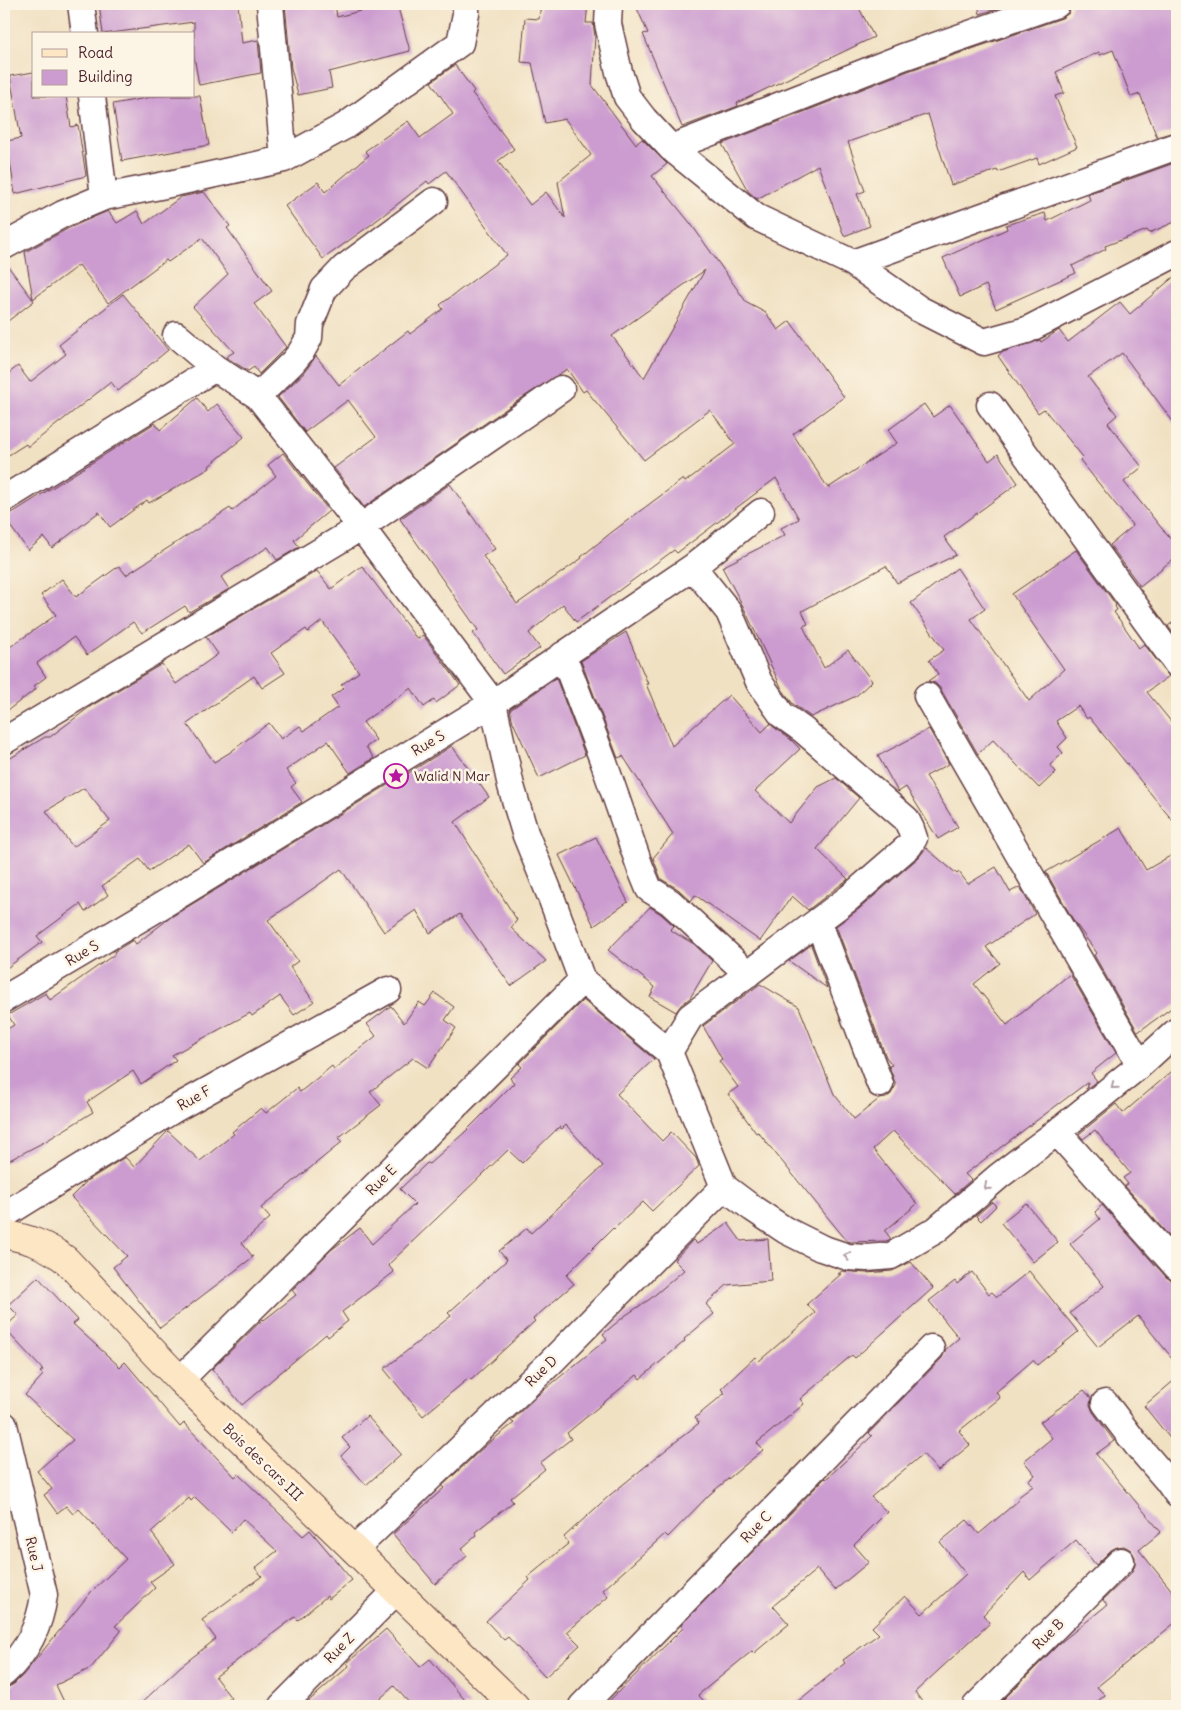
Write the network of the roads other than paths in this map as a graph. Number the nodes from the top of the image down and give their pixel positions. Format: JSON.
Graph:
{"nodes":[{"id":1,"x":81,"y":4,"type":"edge"},
{"id":2,"x":270,"y":4,"type":"edge"},
{"id":3,"x":466,"y":4,"type":"edge"},
{"id":4,"x":609,"y":4,"type":"edge"},
{"id":5,"x":1057,"y":4,"type":"edge"},
{"id":6,"x":85,"y":32,"type":"edge"},
{"id":7,"x":92,"y":98,"type":"edge"},
{"id":8,"x":1177,"y":146,"type":"edge"},
{"id":9,"x":671,"y":148,"type":"junction"},
{"id":10,"x":284,"y":159,"type":"junction"},
{"id":11,"x":104,"y":197,"type":"junction"},
{"id":12,"x":434,"y":201,"type":"dead end"},
{"id":13,"x":4,"y":246,"type":"edge"},
{"id":14,"x":1177,"y":253,"type":"edge"},
{"id":15,"x":853,"y":263,"type":"junction"},
{"id":16,"x":176,"y":335,"type":"dead end"},
{"id":17,"x":214,"y":368,"type":"junction"},
{"id":18,"x":562,"y":389,"type":"dead end"},
{"id":19,"x":258,"y":396,"type":"junction"},
{"id":20,"x":990,"y":405,"type":"dead end"},
{"id":21,"x":4,"y":499,"type":"edge"},
{"id":22,"x":761,"y":512,"type":"dead end"},
{"id":23,"x":361,"y":527,"type":"junction"},
{"id":24,"x":694,"y":567,"type":"junction"},
{"id":25,"x":563,"y":655,"type":"junction"},
{"id":26,"x":1177,"y":664,"type":"edge"},
{"id":27,"x":927,"y":696,"type":"dead end"},
{"id":28,"x":493,"y":703,"type":"junction"},
{"id":29,"x":4,"y":741,"type":"edge"},
{"id":30,"x":818,"y":921,"type":"junction"},
{"id":31,"x":748,"y":974,"type":"junction"},
{"id":32,"x":582,"y":980,"type":"junction"},
{"id":33,"x":388,"y":990,"type":"dead end"},
{"id":34,"x":4,"y":999,"type":"edge"},
{"id":35,"x":1177,"y":1031,"type":"edge"},
{"id":36,"x":669,"y":1052,"type":"junction"},
{"id":37,"x":1140,"y":1065,"type":"junction"},
{"id":38,"x":880,"y":1084,"type":"dead end"},
{"id":39,"x":1057,"y":1132,"type":"junction"},
{"id":40,"x":724,"y":1187,"type":"junction"},
{"id":41,"x":4,"y":1215,"type":"edge"},
{"id":42,"x":4,"y":1234,"type":"edge"},
{"id":43,"x":1177,"y":1267,"type":"edge"},
{"id":44,"x":931,"y":1348,"type":"dead end"},
{"id":45,"x":180,"y":1380,"type":"junction"},
{"id":46,"x":1105,"y":1403,"type":"dead end"},
{"id":47,"x":4,"y":1424,"type":"edge"},
{"id":48,"x":1177,"y":1494,"type":"edge"},
{"id":49,"x":354,"y":1550,"type":"junction"},
{"id":50,"x":1121,"y":1561,"type":"dead end"},
{"id":51,"x":397,"y":1590,"type":"junction"},
{"id":52,"x":4,"y":1673,"type":"edge"},
{"id":53,"x":282,"y":1706,"type":"edge"},
{"id":54,"x":515,"y":1706,"type":"edge"},
{"id":55,"x":582,"y":1706,"type":"edge"},
{"id":56,"x":976,"y":1706,"type":"edge"}],
"edges":[{"from":1,"to":6,"type":"street"},
{"from":2,"to":10,"type":"street"},
{"from":3,"to":10,"type":"street"},
{"from":4,"to":9,"type":"street"},
{"from":5,"to":9,"type":"street"},
{"from":7,"to":11,"type":"street"},
{"from":8,"to":15,"type":"street"},
{"from":9,"to":15,"type":"street"},
{"from":10,"to":11,"type":"street"},
{"from":11,"to":13,"type":"street"},
{"from":12,"to":19,"type":"street"},
{"from":14,"to":15,"type":"street"},
{"from":16,"to":17,"type":"street"},
{"from":17,"to":19,"type":"street"},
{"from":17,"to":21,"type":"street"},
{"from":18,"to":23,"type":"street"},
{"from":19,"to":23,"type":"street"},
{"from":20,"to":26,"type":"street"},
{"from":22,"to":24,"type":"street","name":"Rue S"},
{"from":23,"to":28,"type":"street"},
{"from":23,"to":29,"type":"street"},
{"from":24,"to":25,"type":"street","name":"Rue S"},
{"from":24,"to":30,"type":"street"},
{"from":25,"to":28,"type":"street","name":"Rue S"},
{"from":25,"to":31,"type":"street"},
{"from":27,"to":37,"type":"street"},
{"from":28,"to":32,"type":"street"},
{"from":28,"to":34,"type":"street","name":"Rue S"},
{"from":30,"to":31,"type":"street"},
{"from":30,"to":38,"type":"street"},
{"from":31,"to":36,"type":"street"},
{"from":32,"to":36,"type":"street"},
{"from":32,"to":45,"type":"street","name":"Rue E"},
{"from":33,"to":41,"type":"street","name":"Rue F"},
{"from":35,"to":37,"type":"street"},
{"from":36,"to":40,"type":"street"},
{"from":37,"to":39,"type":"street","one_way":true},
{"from":39,"to":40,"type":"street","one_way":true},
{"from":39,"to":43,"type":"street"},
{"from":40,"to":49,"type":"street","name":"Rue D"},
{"from":42,"to":45,"type":"street","name":"Bois des cars III"},
{"from":44,"to":55,"type":"street","name":"Rue C"},
{"from":45,"to":49,"type":"street","name":"Bois des cars III"},
{"from":46,"to":48,"type":"street"},
{"from":47,"to":52,"type":"street","name":"Rue J"},
{"from":49,"to":51,"type":"street","name":"Bois des cars III"},
{"from":50,"to":56,"type":"street","name":"Rue B"},
{"from":51,"to":53,"type":"street","name":"Rue Z"},
{"from":51,"to":54,"type":"street","name":"Bois des cars III"}]}
